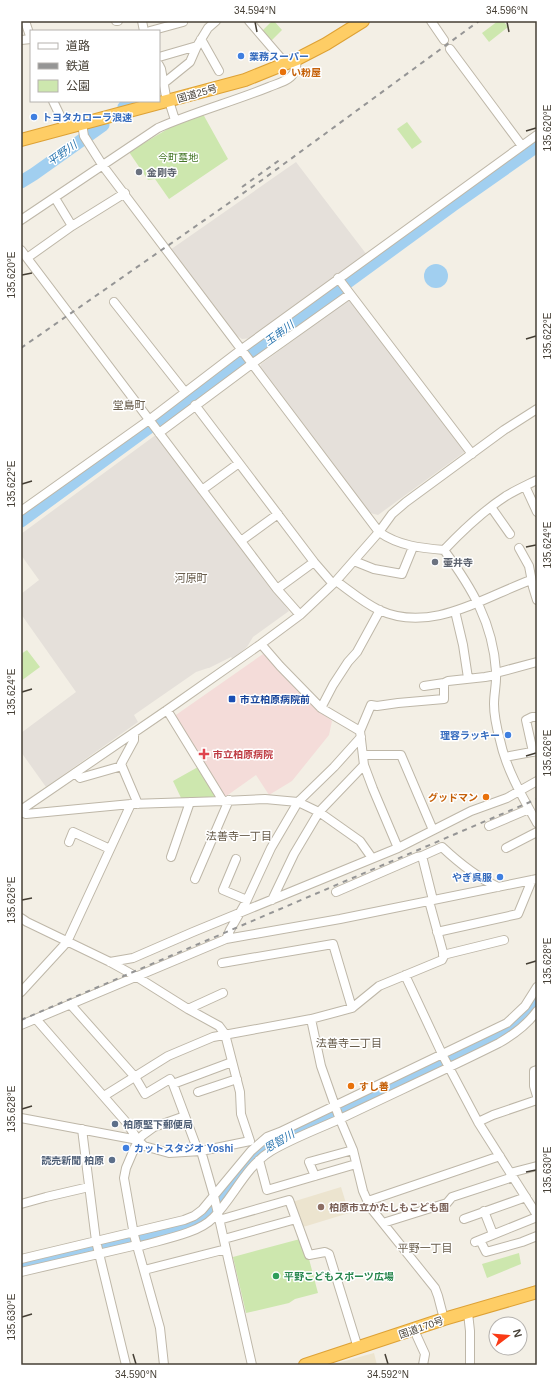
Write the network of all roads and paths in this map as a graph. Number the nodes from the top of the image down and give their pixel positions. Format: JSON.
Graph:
{"nodes":[{"id":1,"x":25,"y":21,"type":"edge"},
{"id":2,"x":216,"y":21,"type":"edge"},
{"id":3,"x":249,"y":21,"type":"edge"},
{"id":4,"x":363,"y":21,"type":"edge"},
{"id":5,"x":431,"y":21,"type":"edge"},
{"id":6,"x":183,"y":22,"type":"edge"},
{"id":7,"x":154,"y":30,"type":"edge"},
{"id":8,"x":30,"y":36,"type":"edge"},
{"id":9,"x":444,"y":40,"type":"dead end"},
{"id":10,"x":199,"y":43,"type":"junction"},
{"id":11,"x":450,"y":48,"type":"dead end"},
{"id":12,"x":160,"y":57,"type":"edge"},
{"id":13,"x":292,"y":62,"type":"junction"},
{"id":14,"x":160,"y":67,"type":"edge"},
{"id":15,"x":219,"y":71,"type":"dead end"},
{"id":16,"x":164,"y":83,"type":"junction"},
{"id":17,"x":168,"y":101,"type":"junction"},
{"id":18,"x":53,"y":102,"type":"edge"},
{"id":19,"x":175,"y":120,"type":"junction"},
{"id":20,"x":66,"y":128,"type":"junction"},
{"id":21,"x":84,"y":133,"type":"junction"},
{"id":22,"x":537,"y":135,"type":"edge"},
{"id":23,"x":21,"y":140,"type":"edge"},
{"id":24,"x":522,"y":146,"type":"junction"},
{"id":25,"x":104,"y":166,"type":"junction"},
{"id":26,"x":125,"y":193,"type":"junction"},
{"id":27,"x":55,"y":198,"type":"junction"},
{"id":28,"x":21,"y":220,"type":"edge"},
{"id":29,"x":72,"y":226,"type":"junction"},
{"id":30,"x":21,"y":250,"type":"edge"},
{"id":31,"x":28,"y":259,"type":"junction"},
{"id":32,"x":21,"y":266,"type":"edge"},
{"id":33,"x":340,"y":280,"type":"junction"},
{"id":34,"x":349,"y":292,"type":"junction"},
{"id":35,"x":114,"y":302,"type":"dead end"},
{"id":36,"x":244,"y":351,"type":"junction"},
{"id":37,"x":252,"y":363,"type":"junction"},
{"id":38,"x":185,"y":392,"type":"junction"},
{"id":39,"x":195,"y":405,"type":"junction"},
{"id":40,"x":537,"y":409,"type":"edge"},
{"id":41,"x":154,"y":426,"type":"junction"},
{"id":42,"x":472,"y":454,"type":"junction"},
{"id":43,"x":239,"y":463,"type":"junction"},
{"id":44,"x":537,"y":480,"type":"edge"},
{"id":45,"x":525,"y":486,"type":"junction"},
{"id":46,"x":202,"y":490,"type":"junction"},
{"id":47,"x":491,"y":507,"type":"junction"},
{"id":48,"x":21,"y":511,"type":"edge"},
{"id":49,"x":537,"y":512,"type":"edge"},
{"id":50,"x":278,"y":514,"type":"junction"},
{"id":51,"x":379,"y":532,"type":"junction"},
{"id":52,"x":510,"y":534,"type":"dead end"},
{"id":53,"x":241,"y":541,"type":"junction"},
{"id":54,"x":413,"y":547,"type":"junction"},
{"id":55,"x":519,"y":548,"type":"dead end"},
{"id":56,"x":444,"y":550,"type":"junction"},
{"id":57,"x":354,"y":561,"type":"junction"},
{"id":58,"x":314,"y":562,"type":"junction"},
{"id":59,"x":537,"y":564,"type":"edge"},
{"id":60,"x":529,"y":566,"type":"junction"},
{"id":61,"x":531,"y":580,"type":"junction"},
{"id":62,"x":335,"y":582,"type":"junction"},
{"id":63,"x":278,"y":589,"type":"junction"},
{"id":64,"x":537,"y":600,"type":"edge"},
{"id":65,"x":478,"y":603,"type":"junction"},
{"id":66,"x":380,"y":610,"type":"junction"},
{"id":67,"x":455,"y":611,"type":"junction"},
{"id":68,"x":300,"y":615,"type":"junction"},
{"id":69,"x":261,"y":644,"type":"junction"},
{"id":70,"x":537,"y":662,"type":"edge"},
{"id":71,"x":496,"y":674,"type":"junction"},
{"id":72,"x":468,"y":678,"type":"junction"},
{"id":73,"x":444,"y":683,"type":"junction"},
{"id":74,"x":424,"y":686,"type":"dead end"},
{"id":75,"x":321,"y":708,"type":"junction"},
{"id":76,"x":167,"y":710,"type":"junction"},
{"id":77,"x":537,"y":717,"type":"edge"},
{"id":78,"x":134,"y":733,"type":"junction"},
{"id":79,"x":360,"y":734,"type":"junction"},
{"id":80,"x":535,"y":752,"type":"edge"},
{"id":81,"x":363,"y":755,"type":"junction"},
{"id":82,"x":505,"y":757,"type":"junction"},
{"id":83,"x":364,"y":765,"type":"junction"},
{"id":84,"x":122,"y":766,"type":"junction"},
{"id":85,"x":75,"y":773,"type":"junction"},
{"id":86,"x":537,"y":781,"type":"edge"},
{"id":87,"x":519,"y":790,"type":"junction"},
{"id":88,"x":226,"y":801,"type":"junction"},
{"id":89,"x":190,"y":802,"type":"junction"},
{"id":90,"x":298,"y":802,"type":"junction"},
{"id":91,"x":134,"y":804,"type":"junction"},
{"id":92,"x":529,"y":809,"type":"junction"},
{"id":93,"x":21,"y":811,"type":"edge"},
{"id":94,"x":319,"y":812,"type":"junction"},
{"id":95,"x":537,"y":823,"type":"edge"},
{"id":96,"x":489,"y":826,"type":"dead end"},
{"id":97,"x":433,"y":830,"type":"junction"},
{"id":98,"x":537,"y":832,"type":"edge"},
{"id":99,"x":69,"y":842,"type":"dead end"},
{"id":100,"x":398,"y":848,"type":"junction"},
{"id":101,"x":506,"y":848,"type":"dead end"},
{"id":102,"x":110,"y":849,"type":"junction"},
{"id":103,"x":171,"y":856,"type":"dead end"},
{"id":104,"x":422,"y":856,"type":"junction"},
{"id":105,"x":372,"y":858,"type":"junction"},
{"id":106,"x":236,"y":859,"type":"dead end"},
{"id":107,"x":195,"y":879,"type":"dead end"},
{"id":108,"x":535,"y":880,"type":"edge"},
{"id":109,"x":498,"y":887,"type":"junction"},
{"id":110,"x":336,"y":892,"type":"dead end"},
{"id":111,"x":247,"y":900,"type":"junction"},
{"id":112,"x":272,"y":900,"type":"junction"},
{"id":113,"x":431,"y":901,"type":"junction"},
{"id":114,"x":240,"y":913,"type":"junction"},
{"id":115,"x":21,"y":918,"type":"edge"},
{"id":116,"x":437,"y":932,"type":"junction"},
{"id":117,"x":226,"y":939,"type":"junction"},
{"id":118,"x":504,"y":940,"type":"dead end"},
{"id":119,"x":67,"y":942,"type":"junction"},
{"id":120,"x":443,"y":955,"type":"junction"},
{"id":121,"x":110,"y":962,"type":"junction"},
{"id":122,"x":222,"y":963,"type":"dead end"},
{"id":123,"x":405,"y":976,"type":"junction"},
{"id":124,"x":137,"y":977,"type":"junction"},
{"id":125,"x":537,"y":987,"type":"edge"},
{"id":126,"x":21,"y":992,"type":"edge"},
{"id":127,"x":223,"y":993,"type":"dead end"},
{"id":128,"x":71,"y":1005,"type":"junction"},
{"id":129,"x":352,"y":1008,"type":"junction"},
{"id":130,"x":188,"y":1009,"type":"junction"},
{"id":131,"x":537,"y":1011,"type":"edge"},
{"id":132,"x":36,"y":1019,"type":"junction"},
{"id":133,"x":310,"y":1019,"type":"junction"},
{"id":134,"x":21,"y":1025,"type":"edge"},
{"id":135,"x":225,"y":1034,"type":"junction"},
{"id":136,"x":442,"y":1055,"type":"junction"},
{"id":137,"x":232,"y":1062,"type":"junction"},
{"id":138,"x":448,"y":1066,"type":"junction"},
{"id":139,"x":537,"y":1070,"type":"edge"},
{"id":140,"x":135,"y":1077,"type":"junction"},
{"id":141,"x":237,"y":1078,"type":"junction"},
{"id":142,"x":173,"y":1084,"type":"junction"},
{"id":143,"x":198,"y":1092,"type":"dead end"},
{"id":144,"x":104,"y":1096,"type":"junction"},
{"id":145,"x":537,"y":1096,"type":"edge"},
{"id":146,"x":537,"y":1100,"type":"edge"},
{"id":147,"x":336,"y":1107,"type":"junction"},
{"id":148,"x":185,"y":1116,"type":"junction"},
{"id":149,"x":21,"y":1118,"type":"edge"},
{"id":150,"x":340,"y":1118,"type":"junction"},
{"id":151,"x":478,"y":1122,"type":"junction"},
{"id":152,"x":82,"y":1129,"type":"junction"},
{"id":153,"x":138,"y":1140,"type":"junction"},
{"id":154,"x":250,"y":1142,"type":"junction"},
{"id":155,"x":260,"y":1143,"type":"junction"},
{"id":156,"x":353,"y":1150,"type":"junction"},
{"id":157,"x":200,"y":1151,"type":"junction"},
{"id":158,"x":500,"y":1156,"type":"junction"},
{"id":159,"x":259,"y":1160,"type":"junction"},
{"id":160,"x":356,"y":1164,"type":"junction"},
{"id":161,"x":537,"y":1166,"type":"edge"},
{"id":162,"x":512,"y":1175,"type":"junction"},
{"id":163,"x":314,"y":1176,"type":"junction"},
{"id":164,"x":89,"y":1187,"type":"junction"},
{"id":165,"x":526,"y":1197,"type":"junction"},
{"id":166,"x":214,"y":1198,"type":"junction"},
{"id":167,"x":368,"y":1201,"type":"junction"},
{"id":168,"x":21,"y":1204,"type":"edge"},
{"id":169,"x":484,"y":1211,"type":"junction"},
{"id":170,"x":218,"y":1214,"type":"junction"},
{"id":171,"x":537,"y":1216,"type":"edge"},
{"id":172,"x":464,"y":1218,"type":"dead end"},
{"id":173,"x":296,"y":1219,"type":"junction"},
{"id":174,"x":383,"y":1222,"type":"junction"},
{"id":175,"x":134,"y":1233,"type":"junction"},
{"id":176,"x":493,"y":1234,"type":"junction"},
{"id":177,"x":537,"y":1236,"type":"edge"},
{"id":178,"x":224,"y":1239,"type":"junction"},
{"id":179,"x":96,"y":1242,"type":"junction"},
{"id":180,"x":137,"y":1245,"type":"junction"},
{"id":181,"x":226,"y":1249,"type":"junction"},
{"id":182,"x":99,"y":1254,"type":"junction"},
{"id":183,"x":21,"y":1259,"type":"edge"},
{"id":184,"x":144,"y":1270,"type":"junction"},
{"id":185,"x":21,"y":1272,"type":"edge"},
{"id":186,"x":537,"y":1293,"type":"edge"},
{"id":187,"x":468,"y":1313,"type":"junction"},
{"id":188,"x":444,"y":1319,"type":"junction"},
{"id":189,"x":414,"y":1330,"type":"junction"},
{"id":190,"x":358,"y":1348,"type":"junction"},
{"id":191,"x":126,"y":1365,"type":"edge"},
{"id":192,"x":164,"y":1365,"type":"edge"},
{"id":193,"x":252,"y":1365,"type":"edge"},
{"id":194,"x":305,"y":1365,"type":"edge"},
{"id":195,"x":423,"y":1365,"type":"edge"},
{"id":196,"x":470,"y":1365,"type":"edge"}],
"edges":[{"from":1,"to":8,"type":"street"},
{"from":2,"to":10,"type":"street"},
{"from":3,"to":13,"type":"street"},
{"from":4,"to":13,"type":"highway","name":"国道25号"},
{"from":5,"to":9,"type":"street"},
{"from":6,"to":7,"type":"street"},
{"from":10,"to":12,"type":"street"},
{"from":10,"to":15,"type":"street"},
{"from":10,"to":16,"type":"street"},
{"from":11,"to":24,"type":"street"},
{"from":13,"to":17,"type":"highway","name":"国道25号"},
{"from":13,"to":19,"type":"street"},
{"from":14,"to":16,"type":"street"},
{"from":16,"to":17,"type":"street"},
{"from":17,"to":19,"type":"street"},
{"from":17,"to":21,"type":"highway","name":"国道25号"},
{"from":18,"to":20,"type":"street"},
{"from":19,"to":25,"type":"street"},
{"from":20,"to":21,"type":"highway","name":"国道25号"},
{"from":20,"to":23,"type":"highway","name":"国道25号"},
{"from":21,"to":25,"type":"street"},
{"from":22,"to":24,"type":"street"},
{"from":24,"to":33,"type":"street"},
{"from":25,"to":26,"type":"street"},
{"from":25,"to":27,"type":"street"},
{"from":26,"to":29,"type":"street"},
{"from":26,"to":36,"type":"street"},
{"from":27,"to":28,"type":"street"},
{"from":27,"to":29,"type":"street"},
{"from":29,"to":31,"type":"street"},
{"from":30,"to":31,"type":"street"},
{"from":31,"to":32,"type":"street"},
{"from":31,"to":41,"type":"street"},
{"from":33,"to":34,"type":"street"},
{"from":33,"to":36,"type":"street"},
{"from":34,"to":37,"type":"street"},
{"from":34,"to":42,"type":"street"},
{"from":35,"to":38,"type":"street"},
{"from":36,"to":37,"type":"street"},
{"from":36,"to":38,"type":"street"},
{"from":37,"to":39,"type":"street"},
{"from":37,"to":51,"type":"street"},
{"from":38,"to":41,"type":"street"},
{"from":39,"to":41,"type":"street"},
{"from":39,"to":43,"type":"street"},
{"from":40,"to":42,"type":"street"},
{"from":41,"to":46,"type":"street"},
{"from":41,"to":48,"type":"street"},
{"from":42,"to":51,"type":"street"},
{"from":43,"to":46,"type":"street"},
{"from":43,"to":50,"type":"street"},
{"from":44,"to":45,"type":"street"},
{"from":45,"to":47,"type":"street"},
{"from":45,"to":49,"type":"street"},
{"from":46,"to":53,"type":"street"},
{"from":47,"to":52,"type":"street"},
{"from":47,"to":56,"type":"street"},
{"from":50,"to":53,"type":"street"},
{"from":50,"to":58,"type":"street"},
{"from":51,"to":54,"type":"street"},
{"from":51,"to":57,"type":"street"},
{"from":53,"to":63,"type":"street"},
{"from":54,"to":56,"type":"street"},
{"from":54,"to":57,"type":"street"},
{"from":55,"to":60,"type":"street"},
{"from":56,"to":65,"type":"street"},
{"from":57,"to":62,"type":"street"},
{"from":58,"to":62,"type":"street"},
{"from":58,"to":63,"type":"street"},
{"from":59,"to":60,"type":"street"},
{"from":60,"to":61,"type":"street"},
{"from":61,"to":64,"type":"street"},
{"from":61,"to":65,"type":"street"},
{"from":62,"to":66,"type":"street"},
{"from":62,"to":68,"type":"street"},
{"from":63,"to":68,"type":"street"},
{"from":65,"to":67,"type":"street"},
{"from":65,"to":71,"type":"street"},
{"from":66,"to":67,"type":"street"},
{"from":66,"to":75,"type":"street"},
{"from":67,"to":72,"type":"street"},
{"from":68,"to":69,"type":"street"},
{"from":69,"to":75,"type":"street"},
{"from":69,"to":76,"type":"street"},
{"from":70,"to":71,"type":"street"},
{"from":71,"to":72,"type":"street"},
{"from":71,"to":82,"type":"street"},
{"from":72,"to":73,"type":"street"},
{"from":73,"to":74,"type":"street"},
{"from":73,"to":79,"type":"street"},
{"from":75,"to":79,"type":"street"},
{"from":76,"to":78,"type":"street"},
{"from":76,"to":88,"type":"street"},
{"from":77,"to":80,"type":"street"},
{"from":78,"to":84,"type":"street"},
{"from":78,"to":85,"type":"street"},
{"from":79,"to":81,"type":"street"},
{"from":79,"to":90,"type":"street"},
{"from":80,"to":82,"type":"street"},
{"from":81,"to":83,"type":"street"},
{"from":81,"to":97,"type":"street"},
{"from":82,"to":87,"type":"street"},
{"from":83,"to":94,"type":"street"},
{"from":83,"to":100,"type":"street"},
{"from":84,"to":85,"type":"street"},
{"from":84,"to":91,"type":"street"},
{"from":85,"to":93,"type":"street"},
{"from":86,"to":87,"type":"street"},
{"from":87,"to":92,"type":"street"},
{"from":87,"to":97,"type":"street"},
{"from":88,"to":89,"type":"street"},
{"from":88,"to":90,"type":"street"},
{"from":88,"to":107,"type":"street"},
{"from":89,"to":91,"type":"street"},
{"from":89,"to":103,"type":"street"},
{"from":90,"to":94,"type":"street"},
{"from":90,"to":111,"type":"street"},
{"from":91,"to":93,"type":"street"},
{"from":91,"to":102,"type":"street"},
{"from":92,"to":95,"type":"street"},
{"from":92,"to":96,"type":"street"},
{"from":94,"to":105,"type":"street"},
{"from":94,"to":112,"type":"street"},
{"from":97,"to":100,"type":"street"},
{"from":98,"to":101,"type":"street"},
{"from":99,"to":102,"type":"street"},
{"from":100,"to":105,"type":"street"},
{"from":102,"to":119,"type":"street"},
{"from":104,"to":109,"type":"street"},
{"from":104,"to":110,"type":"street"},
{"from":104,"to":113,"type":"street"},
{"from":105,"to":112,"type":"street"},
{"from":106,"to":111,"type":"street"},
{"from":108,"to":109,"type":"street"},
{"from":108,"to":116,"type":"street"},
{"from":109,"to":113,"type":"street"},
{"from":111,"to":114,"type":"street"},
{"from":112,"to":114,"type":"street"},
{"from":113,"to":116,"type":"street"},
{"from":113,"to":117,"type":"street"},
{"from":114,"to":117,"type":"street"},
{"from":114,"to":121,"type":"street"},
{"from":115,"to":119,"type":"street"},
{"from":116,"to":120,"type":"street"},
{"from":117,"to":124,"type":"street"},
{"from":118,"to":120,"type":"street"},
{"from":119,"to":121,"type":"street"},
{"from":119,"to":126,"type":"street"},
{"from":120,"to":123,"type":"street"},
{"from":121,"to":124,"type":"street"},
{"from":122,"to":129,"type":"street"},
{"from":123,"to":129,"type":"street"},
{"from":123,"to":136,"type":"street"},
{"from":124,"to":128,"type":"street"},
{"from":124,"to":130,"type":"street"},
{"from":125,"to":136,"type":"street"},
{"from":127,"to":130,"type":"street"},
{"from":128,"to":132,"type":"street"},
{"from":128,"to":140,"type":"street"},
{"from":129,"to":133,"type":"street"},
{"from":130,"to":135,"type":"street"},
{"from":131,"to":138,"type":"street"},
{"from":132,"to":134,"type":"street"},
{"from":132,"to":144,"type":"street"},
{"from":133,"to":135,"type":"street"},
{"from":133,"to":147,"type":"street"},
{"from":135,"to":137,"type":"street"},
{"from":135,"to":140,"type":"street"},
{"from":136,"to":138,"type":"street"},
{"from":136,"to":147,"type":"street"},
{"from":137,"to":141,"type":"street"},
{"from":137,"to":142,"type":"street"},
{"from":138,"to":150,"type":"street"},
{"from":138,"to":151,"type":"street"},
{"from":139,"to":145,"type":"street"},
{"from":140,"to":142,"type":"street"},
{"from":140,"to":144,"type":"street"},
{"from":141,"to":143,"type":"street"},
{"from":141,"to":154,"type":"street"},
{"from":142,"to":148,"type":"street"},
{"from":144,"to":153,"type":"street"},
{"from":146,"to":151,"type":"street"},
{"from":147,"to":150,"type":"street"},
{"from":147,"to":155,"type":"street"},
{"from":148,"to":153,"type":"street"},
{"from":148,"to":157,"type":"street"},
{"from":149,"to":152,"type":"street"},
{"from":150,"to":156,"type":"street"},
{"from":150,"to":159,"type":"street"},
{"from":151,"to":158,"type":"street"},
{"from":152,"to":153,"type":"street"},
{"from":152,"to":164,"type":"street"},
{"from":153,"to":157,"type":"street"},
{"from":153,"to":175,"type":"street"},
{"from":154,"to":155,"type":"street"},
{"from":154,"to":157,"type":"street"},
{"from":155,"to":166,"type":"street"},
{"from":156,"to":160,"type":"street"},
{"from":156,"to":163,"type":"street"},
{"from":157,"to":166,"type":"street"},
{"from":158,"to":162,"type":"street"},
{"from":158,"to":167,"type":"street"},
{"from":159,"to":163,"type":"street"},
{"from":159,"to":170,"type":"street"},
{"from":160,"to":163,"type":"street"},
{"from":160,"to":167,"type":"street"},
{"from":161,"to":162,"type":"street"},
{"from":162,"to":165,"type":"street"},
{"from":162,"to":174,"type":"street"},
{"from":164,"to":168,"type":"street"},
{"from":164,"to":179,"type":"street"},
{"from":165,"to":169,"type":"street"},
{"from":165,"to":171,"type":"street"},
{"from":166,"to":170,"type":"street"},
{"from":166,"to":175,"type":"street"},
{"from":167,"to":174,"type":"street"},
{"from":169,"to":172,"type":"street"},
{"from":169,"to":176,"type":"street"},
{"from":170,"to":173,"type":"street"},
{"from":170,"to":178,"type":"street"},
{"from":170,"to":180,"type":"street"},
{"from":171,"to":176,"type":"street"},
{"from":173,"to":178,"type":"street"},
{"from":173,"to":190,"type":"street"},
{"from":174,"to":188,"type":"street"},
{"from":175,"to":179,"type":"street"},
{"from":175,"to":180,"type":"street"},
{"from":176,"to":177,"type":"street"},
{"from":178,"to":181,"type":"street"},
{"from":179,"to":182,"type":"street"},
{"from":179,"to":183,"type":"street"},
{"from":180,"to":182,"type":"street"},
{"from":180,"to":184,"type":"street"},
{"from":181,"to":184,"type":"street"},
{"from":181,"to":193,"type":"street"},
{"from":182,"to":185,"type":"street"},
{"from":182,"to":191,"type":"street"},
{"from":184,"to":192,"type":"street"},
{"from":186,"to":187,"type":"highway","name":"国道170号"},
{"from":187,"to":188,"type":"highway","name":"国道170号"},
{"from":187,"to":196,"type":"street"},
{"from":188,"to":189,"type":"highway","name":"国道170号"},
{"from":189,"to":190,"type":"highway","name":"国道170号"},
{"from":189,"to":195,"type":"street"},
{"from":190,"to":194,"type":"highway","name":"国道170号"}]}
